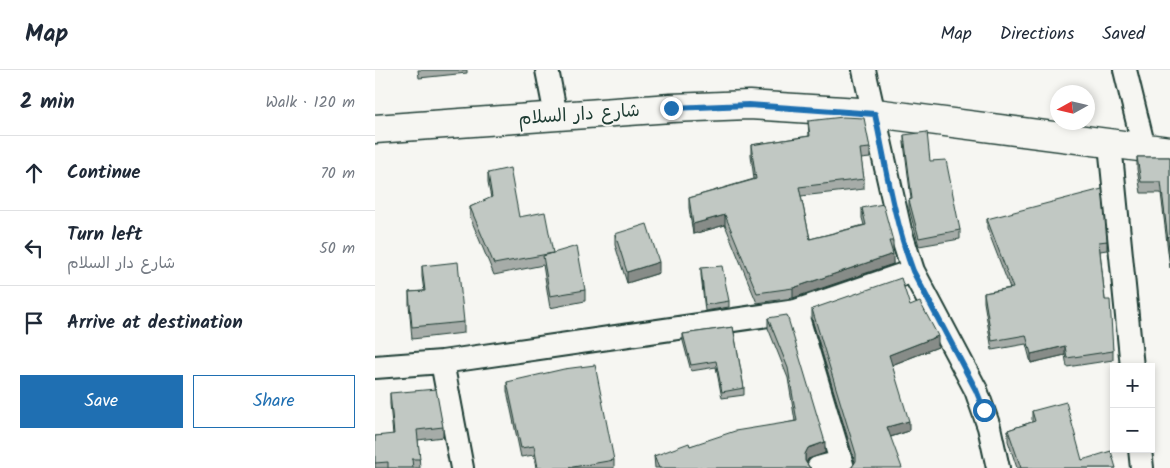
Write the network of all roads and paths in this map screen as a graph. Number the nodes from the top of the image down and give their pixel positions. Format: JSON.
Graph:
{"nodes":[{"id":1,"x":547,"y":70,"type":"edge"},
{"id":2,"x":864,"y":70,"type":"edge"},
{"id":3,"x":1125,"y":70,"type":"edge"},
{"id":4,"x":875,"y":114,"type":"junction"},
{"id":5,"x":557,"y":116,"type":"junction"},
{"id":6,"x":375,"y":129,"type":"edge"},
{"id":7,"x":1110,"y":144,"type":"junction"},
{"id":8,"x":1157,"y":150,"type":"edge"},
{"id":9,"x":913,"y":271,"type":"junction"},
{"id":10,"x":796,"y":311,"type":"junction"},
{"id":11,"x":442,"y":362,"type":"junction"},
{"id":12,"x":1132,"y":363,"type":"edge"},
{"id":13,"x":375,"y":366,"type":"edge"},
{"id":14,"x":1140,"y":453,"type":"edge"},
{"id":15,"x":842,"y":465,"type":"edge"},
{"id":16,"x":462,"y":468,"type":"edge"},
{"id":17,"x":818,"y":468,"type":"edge"},
{"id":18,"x":998,"y":468,"type":"edge"},
{"id":19,"x":1142,"y":468,"type":"edge"}],
"edges":[{"from":1,"to":5,"type":"street"},
{"from":2,"to":4,"type":"street"},
{"from":3,"to":8,"type":"street"},
{"from":4,"to":5,"type":"street","name":"شارع دار السلام"},
{"from":4,"to":7,"type":"street","name":"شارع دار السلام"},
{"from":4,"to":9,"type":"street"},
{"from":5,"to":6,"type":"street","name":"شارع دار السلام"},
{"from":7,"to":8,"type":"street","name":"شارع دار السلام"},
{"from":7,"to":12,"type":"street"},
{"from":9,"to":10,"type":"street"},
{"from":9,"to":18,"type":"street"},
{"from":10,"to":11,"type":"street"},
{"from":10,"to":15,"type":"street"},
{"from":11,"to":13,"type":"street"},
{"from":11,"to":16,"type":"street"},
{"from":14,"to":19,"type":"street"},
{"from":15,"to":17,"type":"street"}]}
